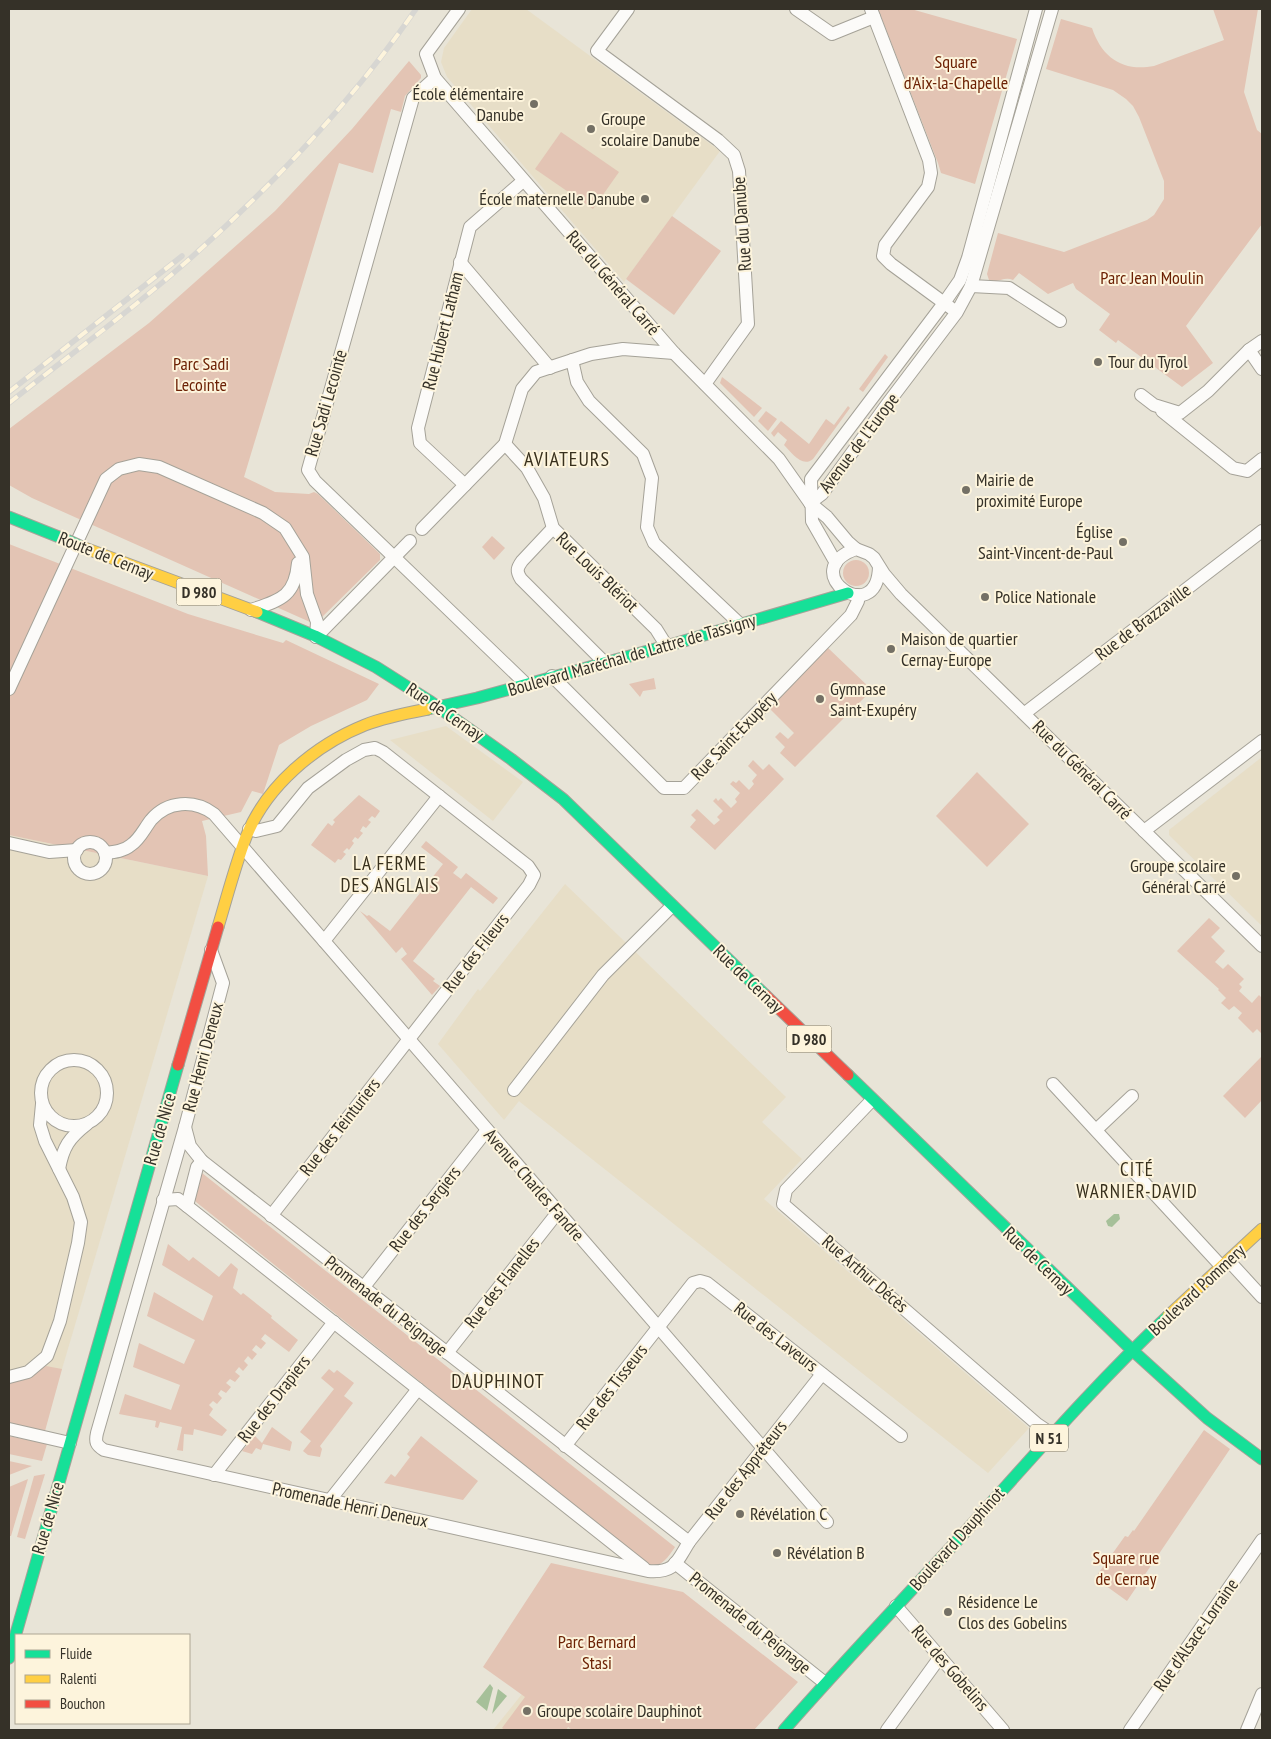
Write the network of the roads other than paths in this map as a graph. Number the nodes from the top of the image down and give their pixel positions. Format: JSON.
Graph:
{"nodes":[{"id":1,"x":459,"y":9,"type":"edge"},
{"id":2,"x":628,"y":9,"type":"edge"},
{"id":3,"x":796,"y":9,"type":"edge"},
{"id":4,"x":1036,"y":9,"type":"edge"},
{"id":5,"x":1052,"y":9,"type":"edge"},
{"id":6,"x":872,"y":13,"type":"edge"},
{"id":7,"x":435,"y":78,"type":"junction"},
{"id":8,"x":1015,"y":87,"type":"junction"},
{"id":9,"x":1028,"y":92,"type":"junction"},
{"id":10,"x":523,"y":181,"type":"junction"},
{"id":11,"x":460,"y":262,"type":"junction"},
{"id":12,"x":972,"y":286,"type":"junction"},
{"id":13,"x":944,"y":303,"type":"junction"},
{"id":14,"x":957,"y":312,"type":"junction"},
{"id":15,"x":1060,"y":321,"type":"dead end"},
{"id":16,"x":1262,"y":341,"type":"edge"},
{"id":17,"x":1248,"y":350,"type":"junction"},
{"id":18,"x":674,"y":353,"type":"junction"},
{"id":19,"x":572,"y":360,"type":"junction"},
{"id":20,"x":550,"y":368,"type":"junction"},
{"id":21,"x":1262,"y":369,"type":"edge"},
{"id":22,"x":705,"y":384,"type":"junction"},
{"id":23,"x":1141,"y":395,"type":"dead end"},
{"id":24,"x":1154,"y":404,"type":"junction"},
{"id":25,"x":505,"y":444,"type":"junction"},
{"id":26,"x":1262,"y":459,"type":"edge"},
{"id":27,"x":466,"y":485,"type":"junction"},
{"id":28,"x":810,"y":503,"type":"junction"},
{"id":29,"x":9,"y":516,"type":"edge"},
{"id":30,"x":422,"y":528,"type":"dead end"},
{"id":31,"x":553,"y":528,"type":"junction"},
{"id":32,"x":1262,"y":531,"type":"edge"},
{"id":33,"x":410,"y":541,"type":"dead end"},
{"id":34,"x":295,"y":543,"type":"junction"},
{"id":35,"x":856,"y":549,"type":"junction"},
{"id":36,"x":394,"y":557,"type":"junction"},
{"id":37,"x":836,"y":563,"type":"junction"},
{"id":38,"x":879,"y":567,"type":"junction"},
{"id":39,"x":836,"y":582,"type":"junction"},
{"id":40,"x":873,"y":587,"type":"junction"},
{"id":41,"x":853,"y":594,"type":"junction"},
{"id":42,"x":901,"y":594,"type":"junction"},
{"id":43,"x":823,"y":600,"type":"junction"},
{"id":44,"x":251,"y":610,"type":"junction"},
{"id":45,"x":741,"y":625,"type":"junction"},
{"id":46,"x":316,"y":636,"type":"junction"},
{"id":47,"x":666,"y":646,"type":"junction"},
{"id":48,"x":605,"y":663,"type":"junction"},
{"id":49,"x":552,"y":676,"type":"junction"},
{"id":50,"x":526,"y":684,"type":"junction"},
{"id":51,"x":9,"y":689,"type":"edge"},
{"id":52,"x":440,"y":706,"type":"junction"},
{"id":53,"x":1025,"y":713,"type":"junction"},
{"id":54,"x":1262,"y":741,"type":"edge"},
{"id":55,"x":439,"y":796,"type":"junction"},
{"id":56,"x":249,"y":829,"type":"junction"},
{"id":57,"x":1144,"y":831,"type":"junction"},
{"id":58,"x":9,"y":843,"type":"edge"},
{"id":59,"x":243,"y":847,"type":"junction"},
{"id":60,"x":77,"y":850,"type":"junction"},
{"id":61,"x":105,"y":853,"type":"junction"},
{"id":62,"x":672,"y":906,"type":"junction"},
{"id":63,"x":324,"y":941,"type":"junction"},
{"id":64,"x":1262,"y":946,"type":"edge"},
{"id":65,"x":211,"y":950,"type":"junction"},
{"id":66,"x":408,"y":1039,"type":"junction"},
{"id":67,"x":1053,"y":1084,"type":"dead end"},
{"id":68,"x":514,"y":1090,"type":"dead end"},
{"id":69,"x":1132,"y":1096,"type":"dead end"},
{"id":70,"x":872,"y":1100,"type":"junction"},
{"id":71,"x":42,"y":1104,"type":"junction"},
{"id":72,"x":88,"y":1123,"type":"junction"},
{"id":73,"x":185,"y":1127,"type":"junction"},
{"id":74,"x":487,"y":1130,"type":"junction"},
{"id":75,"x":1096,"y":1130,"type":"junction"},
{"id":76,"x":202,"y":1161,"type":"junction"},
{"id":77,"x":59,"y":1169,"type":"junction"},
{"id":78,"x":163,"y":1200,"type":"junction"},
{"id":79,"x":187,"y":1206,"type":"junction"},
{"id":80,"x":558,"y":1212,"type":"junction"},
{"id":81,"x":271,"y":1216,"type":"junction"},
{"id":82,"x":1262,"y":1229,"type":"edge"},
{"id":83,"x":1226,"y":1264,"type":"junction"},
{"id":84,"x":363,"y":1288,"type":"junction"},
{"id":85,"x":1262,"y":1297,"type":"edge"},
{"id":86,"x":130,"y":1316,"type":"junction"},
{"id":87,"x":334,"y":1322,"type":"junction"},
{"id":88,"x":103,"y":1326,"type":"junction"},
{"id":89,"x":658,"y":1328,"type":"junction"},
{"id":90,"x":1132,"y":1350,"type":"junction"},
{"id":91,"x":447,"y":1353,"type":"junction"},
{"id":92,"x":822,"y":1374,"type":"junction"},
{"id":93,"x":9,"y":1377,"type":"edge"},
{"id":94,"x":418,"y":1389,"type":"junction"},
{"id":95,"x":106,"y":1403,"type":"joint"},
{"id":96,"x":9,"y":1429,"type":"edge"},
{"id":97,"x":1052,"y":1434,"type":"junction"},
{"id":98,"x":901,"y":1436,"type":"dead end"},
{"id":99,"x":70,"y":1443,"type":"junction"},
{"id":100,"x":565,"y":1446,"type":"junction"},
{"id":101,"x":763,"y":1449,"type":"junction"},
{"id":102,"x":1262,"y":1460,"type":"edge"},
{"id":103,"x":214,"y":1475,"type":"junction"},
{"id":104,"x":330,"y":1500,"type":"junction"},
{"id":105,"x":827,"y":1522,"type":"dead end"},
{"id":106,"x":1262,"y":1540,"type":"edge"},
{"id":107,"x":689,"y":1542,"type":"junction"},
{"id":108,"x":674,"y":1566,"type":"junction"},
{"id":109,"x":648,"y":1571,"type":"junction"},
{"id":110,"x":896,"y":1606,"type":"junction"},
{"id":111,"x":16,"y":1634,"type":"edge"},
{"id":112,"x":15,"y":1637,"type":"edge"},
{"id":113,"x":940,"y":1657,"type":"junction"},
{"id":114,"x":9,"y":1658,"type":"edge"},
{"id":115,"x":825,"y":1683,"type":"junction"},
{"id":116,"x":1262,"y":1694,"type":"edge"},
{"id":117,"x":893,"y":1728,"type":"edge"},
{"id":118,"x":784,"y":1730,"type":"edge"},
{"id":119,"x":1003,"y":1730,"type":"edge"},
{"id":120,"x":1130,"y":1730,"type":"edge"},
{"id":121,"x":1247,"y":1730,"type":"edge"}],
"edges":[{"from":1,"to":7,"type":"street","name":"Rue du Général Carré"},
{"from":2,"to":22,"type":"street","name":"Rue du Danube"},
{"from":3,"to":6,"type":"street"},
{"from":4,"to":8,"type":"street","name":"Avenue de l'Europe"},
{"from":5,"to":9,"type":"street","name":"Avenue de l'Europe"},
{"from":6,"to":13,"type":"street"},
{"from":7,"to":10,"type":"street","name":"Rue du Général Carré"},
{"from":7,"to":36,"type":"street","name":"Rue Sadi Lecointe"},
{"from":8,"to":9,"type":"street"},
{"from":8,"to":13,"type":"street","name":"Avenue de l'Europe"},
{"from":9,"to":12,"type":"street","name":"Avenue de l'Europe"},
{"from":10,"to":11,"type":"street","name":"Rue Hubert Latham"},
{"from":10,"to":18,"type":"street","name":"Rue du Général Carré"},
{"from":11,"to":20,"type":"street"},
{"from":11,"to":27,"type":"street","name":"Rue Hubert Latham"},
{"from":12,"to":14,"type":"street","name":"Avenue de l'Europe"},
{"from":12,"to":15,"type":"street"},
{"from":13,"to":14,"type":"street"},
{"from":13,"to":28,"type":"street","name":"Avenue de l'Europe"},
{"from":14,"to":28,"type":"street","name":"Avenue de l'Europe"},
{"from":16,"to":17,"type":"street"},
{"from":17,"to":21,"type":"street"},
{"from":17,"to":24,"type":"street"},
{"from":18,"to":19,"type":"street"},
{"from":18,"to":22,"type":"street","name":"Rue du Général Carré"},
{"from":19,"to":20,"type":"street"},
{"from":19,"to":45,"type":"street"},
{"from":20,"to":25,"type":"street"},
{"from":22,"to":28,"type":"street","name":"Rue du Général Carré"},
{"from":23,"to":24,"type":"street"},
{"from":24,"to":26,"type":"street"},
{"from":25,"to":27,"type":"street"},
{"from":25,"to":31,"type":"street","name":"Rue Louis Blériot"},
{"from":27,"to":30,"type":"street"},
{"from":28,"to":35,"type":"street","name":"Rue du Général Carré"},
{"from":28,"to":37,"type":"street","name":"Rue du Général Carré"},
{"from":29,"to":44,"type":"main road","name":"Route de Cernay","number":"D 980","bridge":true},
{"from":31,"to":47,"type":"street","name":"Rue Louis Blériot"},
{"from":31,"to":48,"type":"street"},
{"from":32,"to":53,"type":"street","name":"Rue de Brazzaville"},
{"from":33,"to":36,"type":"street"},
{"from":34,"to":44,"type":"street"},
{"from":34,"to":46,"type":"street"},
{"from":34,"to":51,"type":"street"},
{"from":35,"to":37,"type":"street"},
{"from":35,"to":38,"type":"street"},
{"from":36,"to":46,"type":"street"},
{"from":36,"to":50,"type":"street","name":"Rue Sadi Lecointe"},
{"from":37,"to":39,"type":"street"},
{"from":38,"to":40,"type":"street"},
{"from":38,"to":42,"type":"street","name":"Rue du Général Carré"},
{"from":39,"to":41,"type":"street"},
{"from":39,"to":43,"type":"street"},
{"from":40,"to":41,"type":"street"},
{"from":40,"to":42,"type":"street","name":"Rue du Général Carré"},
{"from":41,"to":43,"type":"main road","name":"Boulevard Maréchal de Lattre de Tassigny"},
{"from":41,"to":49,"type":"street","name":"Rue Saint-Exupéry"},
{"from":42,"to":53,"type":"street","name":"Rue du Général Carré"},
{"from":43,"to":45,"type":"main road","name":"Boulevard Maréchal de Lattre de Tassigny"},
{"from":44,"to":46,"type":"main road","name":"Route de Cernay","number":"D 980"},
{"from":45,"to":47,"type":"main road","name":"Boulevard Maréchal de Lattre de Tassigny"},
{"from":46,"to":52,"type":"main road","name":"Rue de Cernay","number":"D 980"},
{"from":47,"to":48,"type":"main road","name":"Boulevard Maréchal de Lattre de Tassigny"},
{"from":48,"to":49,"type":"main road","name":"Boulevard Maréchal de Lattre de Tassigny"},
{"from":49,"to":50,"type":"main road","name":"Boulevard Maréchal de Lattre de Tassigny"},
{"from":50,"to":52,"type":"main road","name":"Boulevard Maréchal de Lattre de Tassigny"},
{"from":52,"to":56,"type":"main road","name":"Rue de Nice"},
{"from":52,"to":62,"type":"main road","name":"Rue de Cernay","number":"D 980"},
{"from":53,"to":57,"type":"street","name":"Rue du Général Carré"},
{"from":54,"to":57,"type":"street"},
{"from":55,"to":56,"type":"street"},
{"from":55,"to":63,"type":"street"},
{"from":55,"to":66,"type":"street","name":"Rue des Fileurs"},
{"from":56,"to":59,"type":"main road","name":"Rue de Nice"},
{"from":57,"to":64,"type":"street","name":"Rue du Général Carré"},
{"from":58,"to":60,"type":"street"},
{"from":59,"to":61,"type":"street","name":"Avenue Charles Fandre"},
{"from":59,"to":63,"type":"street","name":"Avenue Charles Fandre"},
{"from":59,"to":65,"type":"main road","name":"Rue de Nice"},
{"from":60,"to":61,"type":"street"},
{"from":60,"to":61,"type":"street"},
{"from":62,"to":68,"type":"street"},
{"from":62,"to":70,"type":"main road","name":"Rue de Cernay","number":"D 980"},
{"from":63,"to":66,"type":"street","name":"Avenue Charles Fandre"},
{"from":65,"to":73,"type":"street","name":"Rue Henri Deneux"},
{"from":65,"to":88,"type":"main road","name":"Rue de Nice"},
{"from":66,"to":74,"type":"street","name":"Avenue Charles Fandre"},
{"from":66,"to":81,"type":"street","name":"Rue des Teinturiers"},
{"from":67,"to":75,"type":"street"},
{"from":69,"to":75,"type":"street"},
{"from":70,"to":90,"type":"main road","name":"Rue de Cernay","number":"D 980"},
{"from":70,"to":97,"type":"street","name":"Rue Arthur Décès"},
{"from":71,"to":72,"type":"street"},
{"from":71,"to":72,"type":"street"},
{"from":71,"to":77,"type":"street"},
{"from":72,"to":77,"type":"street"},
{"from":73,"to":76,"type":"street","name":"Promenade du Peignage"},
{"from":73,"to":78,"type":"street","name":"Rue Henri Deneux"},
{"from":74,"to":80,"type":"street","name":"Avenue Charles Fandre"},
{"from":74,"to":84,"type":"street","name":"Rue des Sergiers"},
{"from":75,"to":83,"type":"street"},
{"from":76,"to":79,"type":"street"},
{"from":76,"to":81,"type":"street","name":"Promenade du Peignage"},
{"from":77,"to":93,"type":"street"},
{"from":78,"to":79,"type":"street"},
{"from":78,"to":86,"type":"street","name":"Rue Henri Deneux"},
{"from":79,"to":87,"type":"street"},
{"from":80,"to":89,"type":"street","name":"Avenue Charles Fandre"},
{"from":80,"to":91,"type":"street","name":"Rue des Flanelles"},
{"from":81,"to":84,"type":"street","name":"Promenade du Peignage"},
{"from":82,"to":83,"type":"main road","name":"Boulevard Pommery","number":"N 51"},
{"from":83,"to":85,"type":"street"},
{"from":83,"to":90,"type":"main road","name":"Boulevard Pommery","number":"N 51"},
{"from":84,"to":91,"type":"street","name":"Promenade du Peignage"},
{"from":86,"to":88,"type":"street"},
{"from":86,"to":95,"type":"street","name":"Rue Henri Deneux"},
{"from":87,"to":94,"type":"street"},
{"from":87,"to":103,"type":"street","name":"Rue des Drapiers"},
{"from":88,"to":99,"type":"main road","name":"Rue de Nice"},
{"from":89,"to":92,"type":"street","name":"Rue des Laveurs"},
{"from":89,"to":100,"type":"street","name":"Rue des Tisseurs"},
{"from":89,"to":101,"type":"street","name":"Avenue Charles Fandre"},
{"from":90,"to":97,"type":"main road","name":"Boulevard Dauphinot","number":"N 51"},
{"from":90,"to":102,"type":"main road","name":"Rue de Cernay","number":"D 980"},
{"from":91,"to":100,"type":"street","name":"Promenade du Peignage"},
{"from":92,"to":98,"type":"street","name":"Rue des Laveurs"},
{"from":92,"to":101,"type":"street","name":"Rue des Appréteurs"},
{"from":94,"to":104,"type":"street"},
{"from":94,"to":109,"type":"street"},
{"from":95,"to":103,"type":"street","name":"Promenade Henri Deneux"},
{"from":96,"to":99,"type":"street"},
{"from":97,"to":110,"type":"main road","name":"Boulevard Dauphinot","number":"N 51"},
{"from":99,"to":111,"type":"main road","name":"Rue de Nice"},
{"from":100,"to":107,"type":"street","name":"Promenade du Peignage"},
{"from":101,"to":105,"type":"street","name":"Avenue Charles Fandre"},
{"from":101,"to":107,"type":"street","name":"Rue des Appréteurs"},
{"from":103,"to":104,"type":"street","name":"Promenade Henri Deneux"},
{"from":104,"to":109,"type":"street","name":"Promenade Henri Deneux"},
{"from":106,"to":120,"type":"street","name":"Rue d'Alsace-Lorraine"},
{"from":107,"to":108,"type":"street","name":"Rue des Appréteurs"},
{"from":108,"to":109,"type":"street","name":"Promenade du Peignage"},
{"from":108,"to":115,"type":"street","name":"Promenade du Peignage"},
{"from":110,"to":113,"type":"street","name":"Rue des Gobelins"},
{"from":110,"to":115,"type":"main road","name":"Boulevard Dauphinot","number":"N 51"},
{"from":112,"to":114,"type":"main road","name":"Rue de Nice"},
{"from":113,"to":117,"type":"street"},
{"from":113,"to":119,"type":"street","name":"Rue des Gobelins"},
{"from":115,"to":118,"type":"main road","name":"Boulevard Dauphinot","number":"N 51"},
{"from":116,"to":121,"type":"street"}]}
